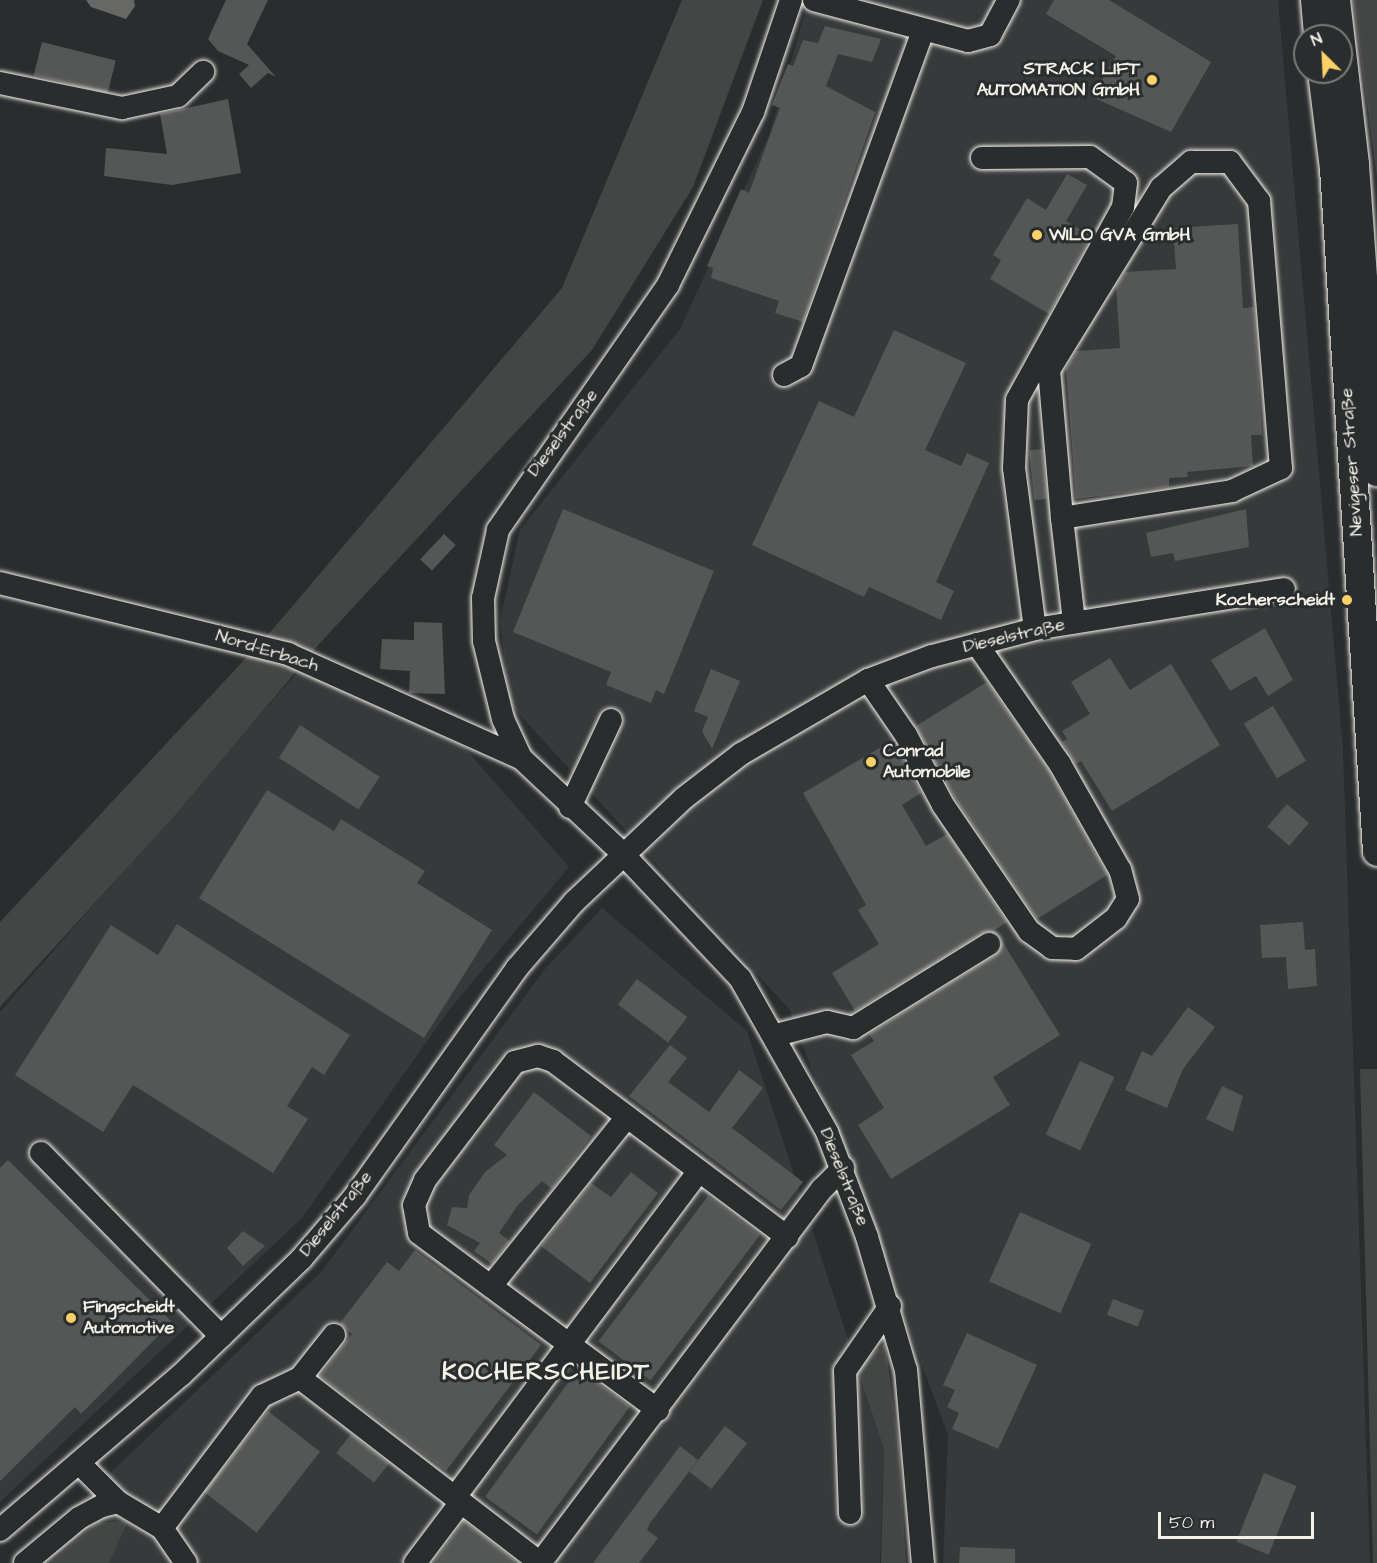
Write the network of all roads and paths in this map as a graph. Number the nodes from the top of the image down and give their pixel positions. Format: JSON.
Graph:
{"nodes":[{"id":1,"x":791,"y":0,"type":"edge"},
{"id":2,"x":814,"y":0,"type":"edge"},
{"id":3,"x":1009,"y":0,"type":"edge"},
{"id":4,"x":1315,"y":0,"type":"edge"},
{"id":5,"x":1336,"y":0,"type":"edge"},
{"id":6,"x":861,"y":7,"type":"edge"},
{"id":7,"x":1317,"y":24,"type":"edge"},
{"id":8,"x":923,"y":32,"type":"junction"},
{"id":9,"x":203,"y":72,"type":"dead end"},
{"id":10,"x":0,"y":83,"type":"edge"},
{"id":11,"x":1324,"y":84,"type":"edge"},
{"id":12,"x":982,"y":158,"type":"dead end"},
{"id":13,"x":784,"y":375,"type":"dead end"},
{"id":14,"x":1377,"y":472,"type":"edge"},
{"id":15,"x":1062,"y":518,"type":"junction"},
{"id":16,"x":0,"y":583,"type":"edge"},
{"id":17,"x":1284,"y":589,"type":"dead end"},
{"id":18,"x":1074,"y":622,"type":"junction"},
{"id":19,"x":1035,"y":629,"type":"junction"},
{"id":20,"x":977,"y":644,"type":"junction"},
{"id":21,"x":868,"y":680,"type":"junction"},
{"id":22,"x":611,"y":720,"type":"dead end"},
{"id":23,"x":521,"y":758,"type":"junction"},
{"id":24,"x":570,"y":807,"type":"junction"},
{"id":25,"x":1377,"y":852,"type":"edge"},
{"id":26,"x":622,"y":853,"type":"junction"},
{"id":27,"x":989,"y":944,"type":"dead end"},
{"id":28,"x":776,"y":1035,"type":"junction"},
{"id":29,"x":627,"y":1117,"type":"junction"},
{"id":30,"x":41,"y":1153,"type":"dead end"},
{"id":31,"x":843,"y":1168,"type":"junction"},
{"id":32,"x":699,"y":1171,"type":"junction"},
{"id":33,"x":787,"y":1237,"type":"junction"},
{"id":34,"x":491,"y":1286,"type":"junction"},
{"id":35,"x":890,"y":1306,"type":"junction"},
{"id":36,"x":334,"y":1335,"type":"dead end"},
{"id":37,"x":221,"y":1336,"type":"junction"},
{"id":38,"x":569,"y":1344,"type":"junction"},
{"id":39,"x":300,"y":1378,"type":"junction"},
{"id":40,"x":658,"y":1410,"type":"junction"},
{"id":41,"x":79,"y":1463,"type":"junction"},
{"id":42,"x":458,"y":1499,"type":"junction"},
{"id":43,"x":118,"y":1502,"type":"junction"},
{"id":44,"x":849,"y":1513,"type":"dead end"},
{"id":45,"x":162,"y":1528,"type":"junction"},
{"id":46,"x":0,"y":1530,"type":"edge"},
{"id":47,"x":25,"y":1563,"type":"edge"},
{"id":48,"x":186,"y":1563,"type":"edge"},
{"id":49,"x":415,"y":1563,"type":"edge"},
{"id":50,"x":540,"y":1563,"type":"edge"},
{"id":51,"x":923,"y":1563,"type":"edge"}],
"edges":[{"from":1,"to":23,"type":"street","name":"Dieselstraße"},
{"from":2,"to":6,"type":"street"},
{"from":3,"to":8,"type":"street"},
{"from":4,"to":7,"type":"main road"},
{"from":5,"to":14,"type":"main road","name":"Nevigeser Straße"},
{"from":6,"to":8,"type":"street"},
{"from":8,"to":13,"type":"street"},
{"from":9,"to":10,"type":"street"},
{"from":11,"to":25,"type":"main road","name":"Nevigeser Straße"},
{"from":12,"to":19,"type":"street"},
{"from":15,"to":15,"type":"street"},
{"from":15,"to":18,"type":"street"},
{"from":16,"to":23,"type":"street","name":"Nord-Erbach"},
{"from":17,"to":18,"type":"street","name":"Dieselstraße"},
{"from":18,"to":19,"type":"street","name":"Dieselstraße"},
{"from":19,"to":20,"type":"street","name":"Dieselstraße"},
{"from":20,"to":21,"type":"street","name":"Dieselstraße"},
{"from":20,"to":21,"type":"street"},
{"from":21,"to":26,"type":"street","name":"Dieselstraße"},
{"from":22,"to":24,"type":"street"},
{"from":23,"to":24,"type":"street","name":"Dieselstraße"},
{"from":24,"to":26,"type":"street","name":"Dieselstraße"},
{"from":26,"to":28,"type":"street","name":"Dieselstraße"},
{"from":26,"to":37,"type":"street","name":"Dieselstraße"},
{"from":27,"to":28,"type":"street"},
{"from":28,"to":31,"type":"street","name":"Dieselstraße"},
{"from":29,"to":32,"type":"street"},
{"from":29,"to":34,"type":"street"},
{"from":29,"to":34,"type":"street"},
{"from":30,"to":37,"type":"street"},
{"from":31,"to":33,"type":"street"},
{"from":31,"to":35,"type":"street","name":"Dieselstraße"},
{"from":32,"to":33,"type":"street"},
{"from":32,"to":38,"type":"street"},
{"from":33,"to":40,"type":"street"},
{"from":34,"to":38,"type":"street"},
{"from":35,"to":44,"type":"street"},
{"from":35,"to":51,"type":"street","name":"Dieselstraße"},
{"from":36,"to":39,"type":"street"},
{"from":37,"to":41,"type":"street","name":"Dieselstraße"},
{"from":38,"to":40,"type":"street"},
{"from":38,"to":42,"type":"street"},
{"from":39,"to":42,"type":"street"},
{"from":39,"to":45,"type":"street"},
{"from":40,"to":50,"type":"street"},
{"from":41,"to":43,"type":"street"},
{"from":41,"to":46,"type":"street","name":"Dieselstraße"},
{"from":42,"to":49,"type":"street"},
{"from":42,"to":50,"type":"street"},
{"from":43,"to":45,"type":"street"},
{"from":43,"to":47,"type":"street"},
{"from":45,"to":48,"type":"street"}]}
